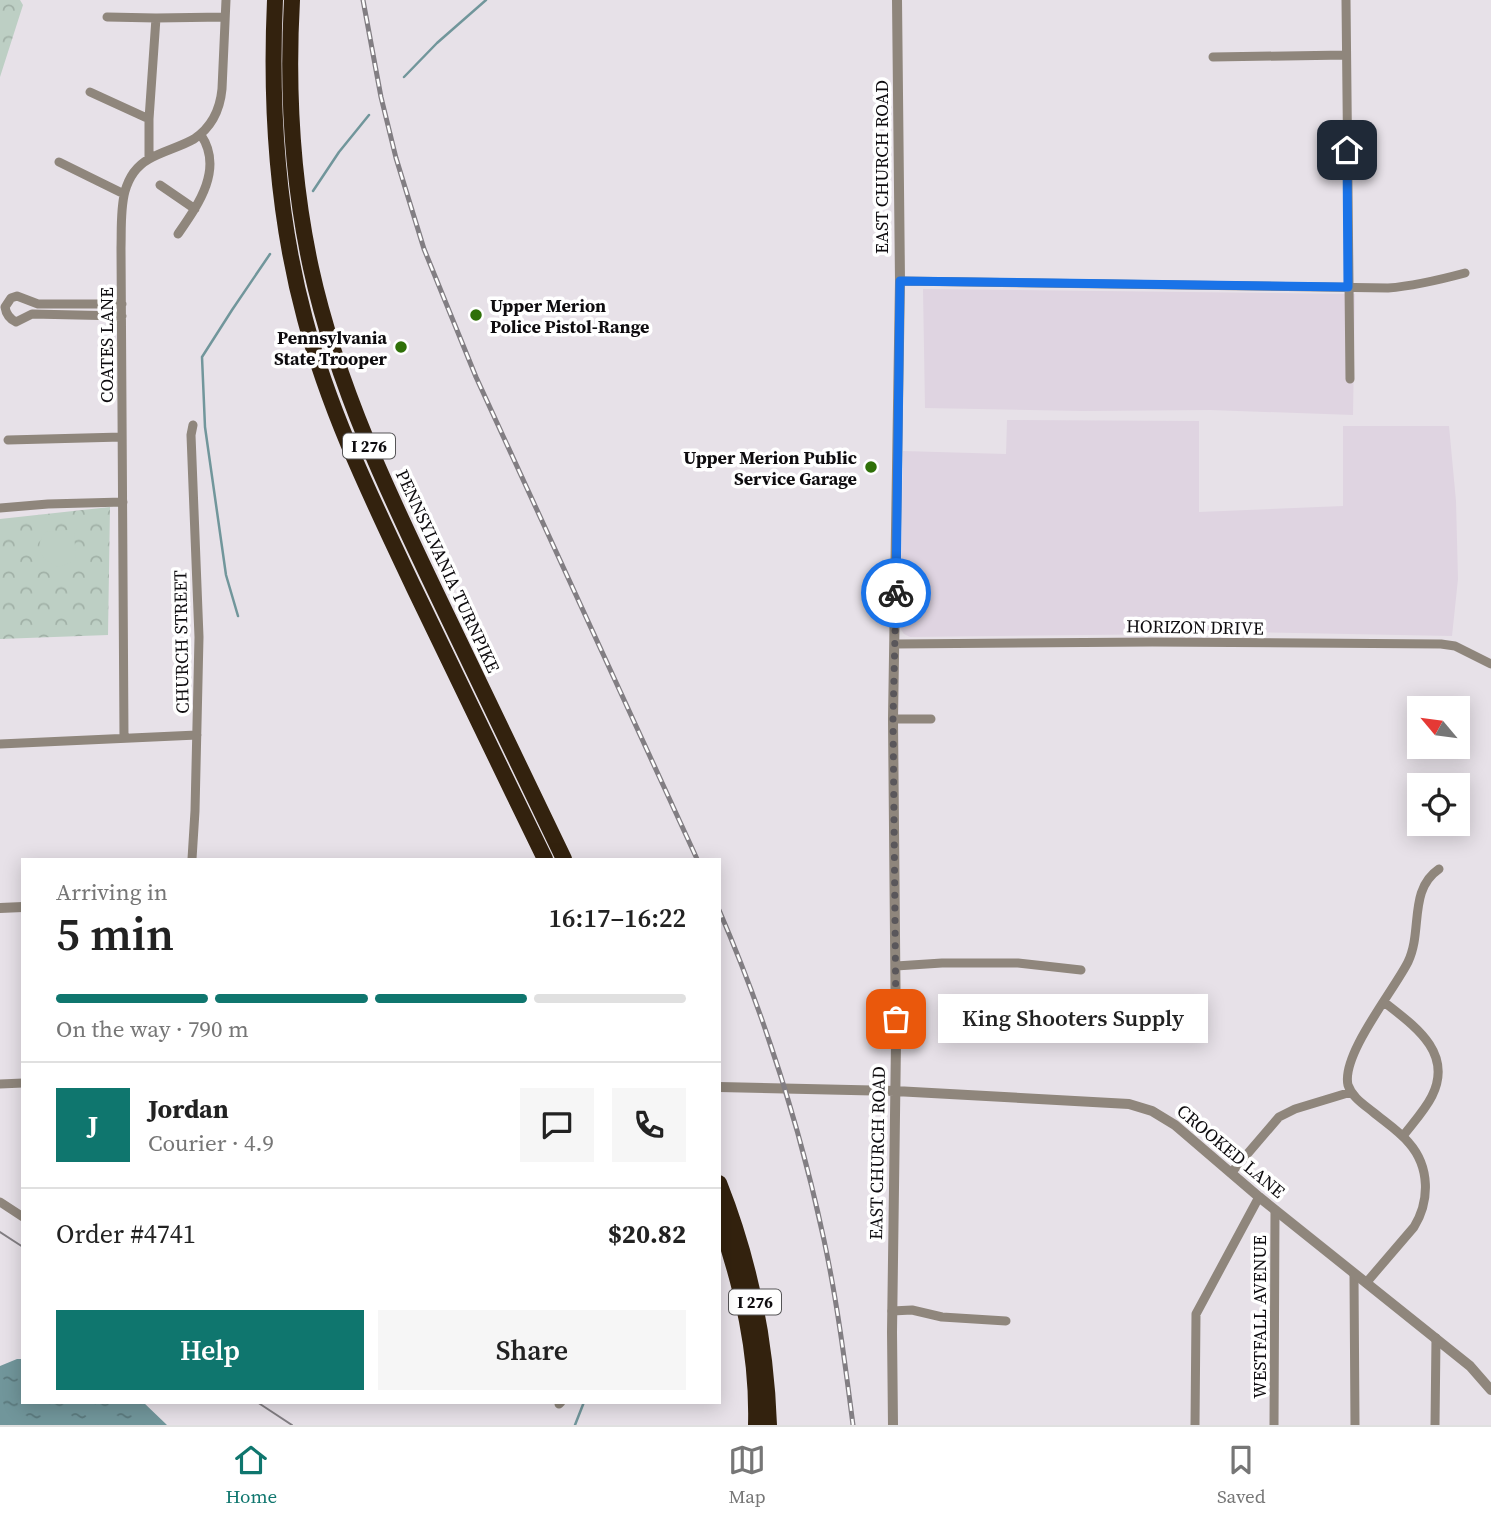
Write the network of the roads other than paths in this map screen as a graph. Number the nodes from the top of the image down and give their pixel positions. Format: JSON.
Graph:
{"nodes":[{"id":1,"x":226,"y":0,"type":"edge"},
{"id":2,"x":275,"y":0,"type":"edge"},
{"id":3,"x":292,"y":0,"type":"edge"},
{"id":4,"x":897,"y":0,"type":"edge"},
{"id":5,"x":1346,"y":0,"type":"edge"},
{"id":6,"x":107,"y":17,"type":"dead end"},
{"id":7,"x":225,"y":17,"type":"junction"},
{"id":8,"x":156,"y":18,"type":"junction"},
{"id":9,"x":1346,"y":55,"type":"junction"},
{"id":10,"x":1213,"y":57,"type":"dead end"},
{"id":11,"x":90,"y":92,"type":"dead end"},
{"id":12,"x":149,"y":119,"type":"junction"},
{"id":13,"x":201,"y":135,"type":"junction"},
{"id":14,"x":149,"y":159,"type":"junction"},
{"id":15,"x":59,"y":162,"type":"dead end"},
{"id":16,"x":160,"y":185,"type":"dead end"},
{"id":17,"x":124,"y":194,"type":"junction"},
{"id":18,"x":195,"y":209,"type":"junction"},
{"id":19,"x":178,"y":234,"type":"dead end"},
{"id":20,"x":1465,"y":273,"type":"dead end"},
{"id":21,"x":900,"y":281,"type":"junction"},
{"id":22,"x":1348,"y":287,"type":"junction"},
{"id":23,"x":122,"y":304,"type":"junction"},
{"id":24,"x":122,"y":316,"type":"junction"},
{"id":25,"x":1350,"y":379,"type":"dead end"},
{"id":26,"x":193,"y":425,"type":"dead end"},
{"id":27,"x":122,"y":437,"type":"junction"},
{"id":28,"x":8,"y":440,"type":"dead end"},
{"id":29,"x":123,"y":502,"type":"junction"},
{"id":30,"x":0,"y":508,"type":"edge"},
{"id":31,"x":895,"y":644,"type":"junction"},
{"id":32,"x":1491,"y":664,"type":"edge"},
{"id":33,"x":893,"y":719,"type":"junction"},
{"id":34,"x":931,"y":719,"type":"dead end"},
{"id":35,"x":197,"y":735,"type":"junction"},
{"id":36,"x":124,"y":738,"type":"junction"},
{"id":37,"x":0,"y":744,"type":"edge"},
{"id":38,"x":192,"y":858,"type":"edge"},
{"id":39,"x":545,"y":858,"type":"edge"},
{"id":40,"x":564,"y":858,"type":"edge"},
{"id":41,"x":1438,"y":869,"type":"dead end"},
{"id":42,"x":21,"y":907,"type":"edge"},
{"id":43,"x":0,"y":908,"type":"edge"},
{"id":44,"x":896,"y":966,"type":"junction"},
{"id":45,"x":1081,"y":970,"type":"dead end"},
{"id":46,"x":1384,"y":1002,"type":"junction"},
{"id":47,"x":21,"y":1083,"type":"edge"},
{"id":48,"x":0,"y":1084,"type":"edge"},
{"id":49,"x":721,"y":1087,"type":"edge"},
{"id":50,"x":895,"y":1091,"type":"junction"},
{"id":51,"x":1351,"y":1091,"type":"junction"},
{"id":52,"x":1403,"y":1136,"type":"junction"},
{"id":53,"x":1231,"y":1173,"type":"junction"},
{"id":54,"x":721,"y":1188,"type":"edge"},
{"id":55,"x":1259,"y":1197,"type":"junction"},
{"id":56,"x":0,"y":1202,"type":"edge"},
{"id":57,"x":1275,"y":1210,"type":"junction"},
{"id":58,"x":21,"y":1216,"type":"edge"},
{"id":59,"x":721,"y":1226,"type":"edge"},
{"id":60,"x":1354,"y":1275,"type":"junction"},
{"id":61,"x":1366,"y":1283,"type":"junction"},
{"id":62,"x":892,"y":1311,"type":"junction"},
{"id":63,"x":1006,"y":1321,"type":"dead end"},
{"id":64,"x":1436,"y":1338,"type":"junction"},
{"id":65,"x":1491,"y":1390,"type":"edge"},
{"id":66,"x":756,"y":1425,"type":"edge"},
{"id":67,"x":769,"y":1425,"type":"edge"},
{"id":68,"x":893,"y":1425,"type":"edge"},
{"id":69,"x":1195,"y":1425,"type":"edge"},
{"id":70,"x":1274,"y":1425,"type":"edge"},
{"id":71,"x":1355,"y":1425,"type":"edge"},
{"id":72,"x":1435,"y":1425,"type":"edge"}],
"edges":[{"from":1,"to":7,"type":"street"},
{"from":2,"to":39,"type":"highway","name":"PENNSYLVANIA TURNPIKE","number":"I 276"},
{"from":3,"to":40,"type":"highway","name":"PENNSYLVANIA TURNPIKE","number":"I 276"},
{"from":4,"to":21,"type":"street","name":"EAST CHURCH ROAD"},
{"from":5,"to":9,"type":"street"},
{"from":6,"to":8,"type":"street"},
{"from":7,"to":8,"type":"street"},
{"from":7,"to":13,"type":"street"},
{"from":8,"to":12,"type":"street"},
{"from":9,"to":10,"type":"street"},
{"from":9,"to":22,"type":"street"},
{"from":11,"to":12,"type":"street"},
{"from":12,"to":14,"type":"street"},
{"from":13,"to":14,"type":"street","name":"COATES LANE"},
{"from":13,"to":18,"type":"street"},
{"from":14,"to":17,"type":"street","name":"COATES LANE"},
{"from":15,"to":17,"type":"street"},
{"from":16,"to":18,"type":"street"},
{"from":17,"to":23,"type":"street","name":"COATES LANE"},
{"from":18,"to":19,"type":"street"},
{"from":20,"to":22,"type":"street"},
{"from":21,"to":22,"type":"street"},
{"from":21,"to":31,"type":"street","name":"EAST CHURCH ROAD"},
{"from":22,"to":25,"type":"street"},
{"from":23,"to":24,"type":"street","name":"COATES LANE"},
{"from":23,"to":24,"type":"street"},
{"from":24,"to":27,"type":"street","name":"COATES LANE"},
{"from":26,"to":35,"type":"street","name":"CHURCH STREET"},
{"from":27,"to":28,"type":"street"},
{"from":27,"to":29,"type":"street","name":"COATES LANE"},
{"from":29,"to":30,"type":"street"},
{"from":29,"to":36,"type":"street","name":"COATES LANE"},
{"from":31,"to":32,"type":"street","name":"HORIZON DRIVE"},
{"from":31,"to":33,"type":"street","name":"EAST CHURCH ROAD"},
{"from":33,"to":34,"type":"street"},
{"from":33,"to":44,"type":"street","name":"EAST CHURCH ROAD"},
{"from":35,"to":36,"type":"street"},
{"from":35,"to":38,"type":"street","name":"CHURCH STREET"},
{"from":36,"to":37,"type":"street"},
{"from":41,"to":46,"type":"street"},
{"from":42,"to":43,"type":"street"},
{"from":44,"to":45,"type":"street"},
{"from":44,"to":50,"type":"street","name":"EAST CHURCH ROAD"},
{"from":46,"to":51,"type":"street"},
{"from":46,"to":52,"type":"street"},
{"from":47,"to":48,"type":"street"},
{"from":49,"to":50,"type":"street","name":"CROOKED LANE"},
{"from":50,"to":53,"type":"street","name":"CROOKED LANE"},
{"from":50,"to":62,"type":"street","name":"EAST CHURCH ROAD"},
{"from":51,"to":52,"type":"street"},
{"from":51,"to":53,"type":"street"},
{"from":52,"to":61,"type":"street"},
{"from":53,"to":55,"type":"street","name":"CROOKED LANE"},
{"from":54,"to":67,"type":"highway","number":"I 276"},
{"from":55,"to":57,"type":"street","name":"CROOKED LANE"},
{"from":55,"to":69,"type":"street"},
{"from":56,"to":58,"type":"street"},
{"from":57,"to":60,"type":"street","name":"CROOKED LANE"},
{"from":57,"to":70,"type":"street","name":"WESTFALL AVENUE"},
{"from":59,"to":66,"type":"highway","number":"I 276"},
{"from":60,"to":61,"type":"street","name":"CROOKED LANE"},
{"from":60,"to":71,"type":"street"},
{"from":61,"to":64,"type":"street","name":"CROOKED LANE"},
{"from":62,"to":63,"type":"street"},
{"from":62,"to":68,"type":"street","name":"EAST CHURCH ROAD"},
{"from":64,"to":65,"type":"street","name":"CROOKED LANE"},
{"from":64,"to":72,"type":"street"}]}
